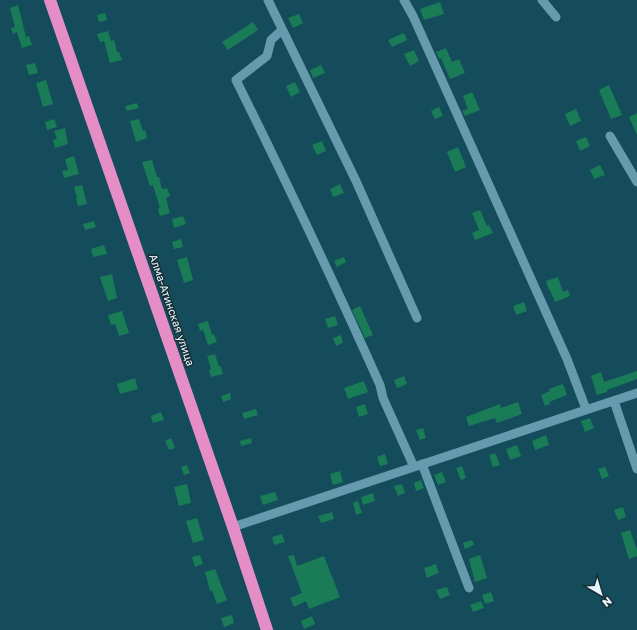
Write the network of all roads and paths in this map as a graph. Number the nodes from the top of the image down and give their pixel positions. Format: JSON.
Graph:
{"nodes":[{"id":1,"x":50,"y":0,"type":"edge"},
{"id":2,"x":268,"y":0,"type":"edge"},
{"id":3,"x":404,"y":0,"type":"edge"},
{"id":4,"x":542,"y":0,"type":"edge"},
{"id":5,"x":556,"y":17,"type":"dead end"},
{"id":6,"x":282,"y":30,"type":"junction"},
{"id":7,"x":610,"y":136,"type":"dead end"},
{"id":8,"x":637,"y":182,"type":"edge"},
{"id":9,"x":417,"y":318,"type":"dead end"},
{"id":10,"x":637,"y":394,"type":"edge"},
{"id":11,"x":614,"y":401,"type":"junction"},
{"id":12,"x":586,"y":409,"type":"junction"},
{"id":13,"x":418,"y":465,"type":"junction"},
{"id":14,"x":637,"y":469,"type":"edge"},
{"id":15,"x":233,"y":526,"type":"junction"},
{"id":16,"x":469,"y":588,"type":"dead end"},
{"id":17,"x":267,"y":630,"type":"edge"}],
"edges":[{"from":1,"to":15,"type":"highway","name":"Алма-Атинская улица"},
{"from":2,"to":6,"type":"street"},
{"from":3,"to":12,"type":"street"},
{"from":4,"to":5,"type":"street"},
{"from":6,"to":9,"type":"street"},
{"from":6,"to":13,"type":"street"},
{"from":7,"to":8,"type":"street"},
{"from":10,"to":11,"type":"street"},
{"from":11,"to":12,"type":"street"},
{"from":11,"to":14,"type":"street"},
{"from":12,"to":13,"type":"street"},
{"from":13,"to":15,"type":"street"},
{"from":13,"to":16,"type":"street"},
{"from":15,"to":17,"type":"highway","name":"Алма-Атинская улица"}]}
